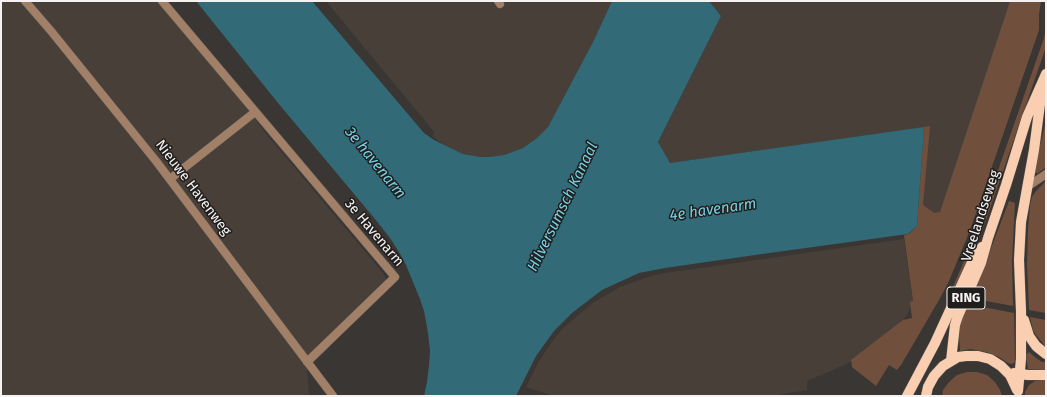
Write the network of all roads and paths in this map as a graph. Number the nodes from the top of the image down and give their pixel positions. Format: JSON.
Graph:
{"nodes":[{"id":1,"x":25,"y":1,"type":"edge"},
{"id":2,"x":162,"y":1,"type":"edge"},
{"id":3,"x":1045,"y":78,"type":"edge"},
{"id":4,"x":255,"y":112,"type":"junction"},
{"id":5,"x":1046,"y":174,"type":"edge"},
{"id":6,"x":170,"y":179,"type":"junction"},
{"id":7,"x":1027,"y":187,"type":"junction"},
{"id":8,"x":988,"y":238,"type":"junction"},
{"id":9,"x":1021,"y":312,"type":"junction"},
{"id":10,"x":1046,"y":354,"type":"edge"},
{"id":11,"x":951,"y":360,"type":"junction"},
{"id":12,"x":307,"y":362,"type":"junction"},
{"id":13,"x":1006,"y":370,"type":"junction"},
{"id":14,"x":1019,"y":374,"type":"junction"},
{"id":15,"x":1046,"y":375,"type":"edge"},
{"id":16,"x":927,"y":392,"type":"edge"},
{"id":17,"x":1018,"y":394,"type":"edge"},
{"id":18,"x":333,"y":396,"type":"edge"},
{"id":19,"x":907,"y":396,"type":"edge"},
{"id":20,"x":918,"y":396,"type":"edge"}],
"edges":[{"from":1,"to":6,"type":"street","name":"Nieuwe Havenweg"},
{"from":2,"to":4,"type":"street","name":"3e Havenarm"},
{"from":3,"to":7,"type":"main road","name":"Vreelandseweg","number":"RING"},
{"from":3,"to":8,"type":"main road","name":"Vreelandseweg","number":"RING"},
{"from":4,"to":6,"type":"street"},
{"from":4,"to":12,"type":"street","name":"3e Havenarm"},
{"from":5,"to":7,"type":"street"},
{"from":6,"to":12,"type":"street","name":"Nieuwe Havenweg"},
{"from":7,"to":9,"type":"main road","name":"Vreelandseweg","number":"RING"},
{"from":8,"to":11,"type":"main road","name":"Vreelandseweg","number":"RING"},
{"from":8,"to":19,"type":"main road"},
{"from":9,"to":10,"type":"main road","number":"RING"},
{"from":9,"to":14,"type":"main road","name":"Vreelandseweg","number":"RING"},
{"from":11,"to":13,"type":"main road","name":"Vreelandseweg","number":"RING"},
{"from":11,"to":16,"type":"main road"},
{"from":12,"to":18,"type":"street","name":"Nieuwe Havenweg"},
{"from":13,"to":14,"type":"main road","number":"RING"},
{"from":13,"to":17,"type":"main road","name":"Vreelandseweg","number":"RING"},
{"from":14,"to":15,"type":"main road","number":"RING"},
{"from":14,"to":17,"type":"main road","name":"Vreelandseweg","number":"RING"},
{"from":16,"to":20,"type":"main road"}]}
